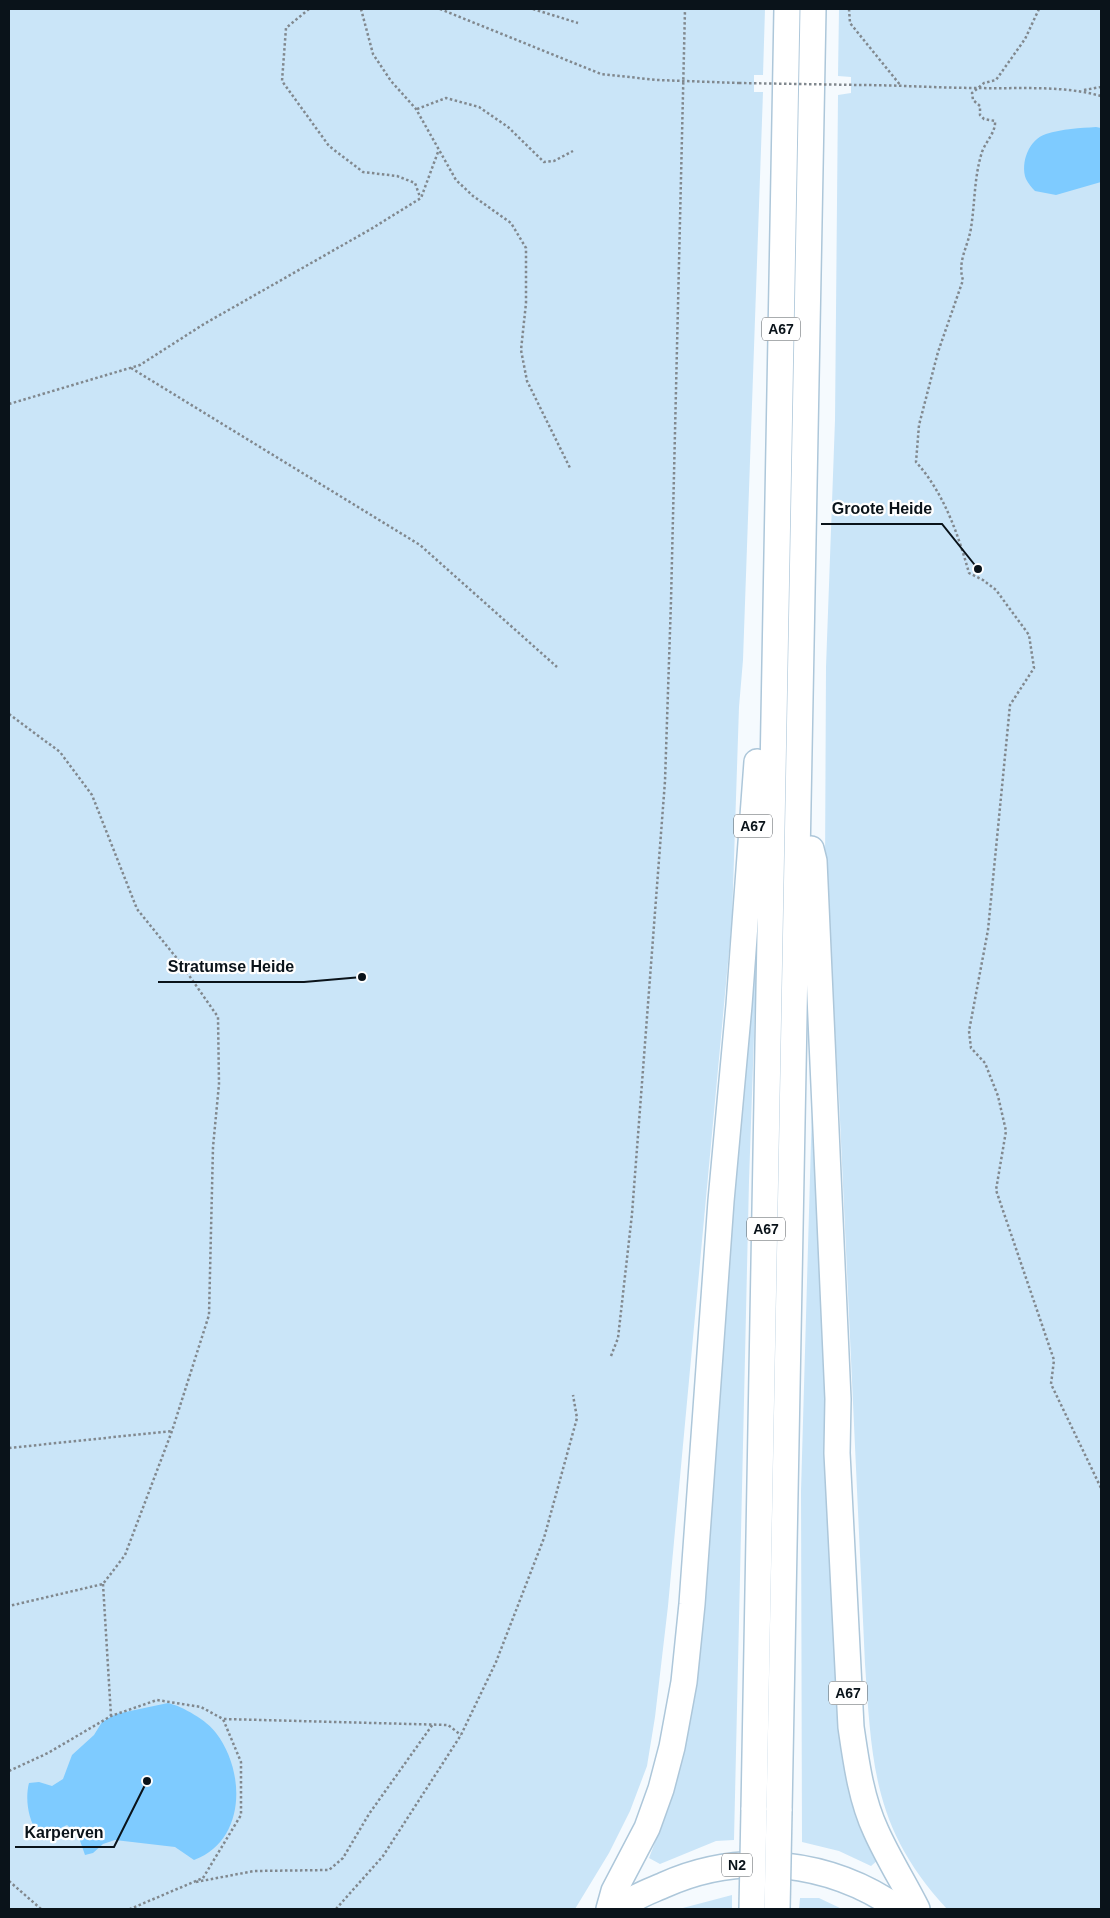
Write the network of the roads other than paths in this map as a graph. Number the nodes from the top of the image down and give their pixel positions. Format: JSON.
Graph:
{"nodes":[{"id":1,"x":787,"y":9,"type":"edge"},
{"id":2,"x":813,"y":9,"type":"edge"},
{"id":3,"x":774,"y":648,"type":"junction"},
{"id":4,"x":799,"y":791,"type":"junction"},
{"id":5,"x":609,"y":1909,"type":"edge"},
{"id":6,"x":622,"y":1909,"type":"edge"},
{"id":7,"x":752,"y":1909,"type":"edge"},
{"id":8,"x":777,"y":1909,"type":"edge"},
{"id":9,"x":899,"y":1909,"type":"edge"},
{"id":10,"x":917,"y":1909,"type":"edge"}],
"edges":[{"from":1,"to":3,"type":"highway","number":"A67"},
{"from":2,"to":4,"type":"highway","number":"A67"},
{"from":3,"to":5,"type":"highway","number":"A67"},
{"from":3,"to":7,"type":"highway","number":"A67","bridge":true},
{"from":4,"to":8,"type":"highway","number":"A67","bridge":true},
{"from":4,"to":10,"type":"highway","number":"A67"},
{"from":6,"to":9,"type":"highway","number":"N2"}]}
